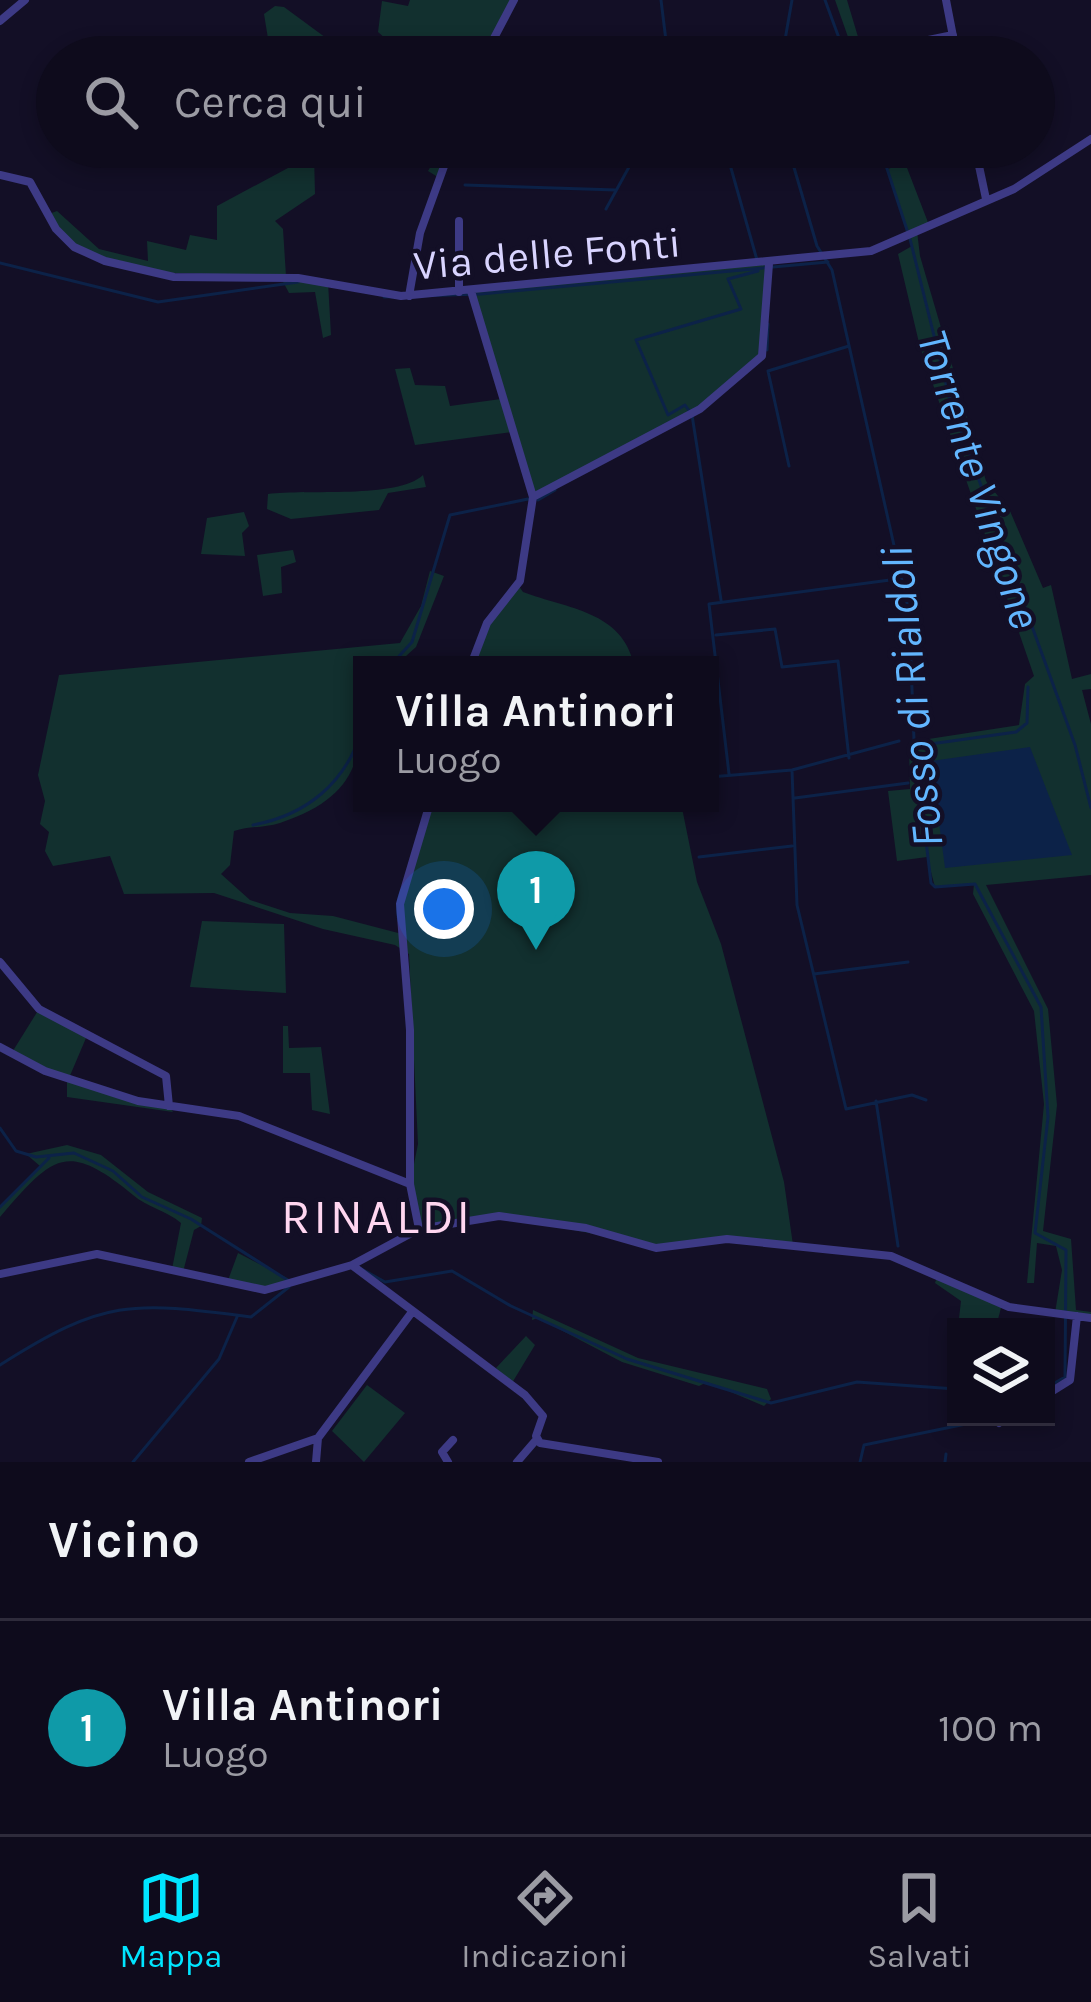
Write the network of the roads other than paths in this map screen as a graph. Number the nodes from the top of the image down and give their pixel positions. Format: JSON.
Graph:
{"nodes":[{"id":1,"x":25,"y":0,"type":"edge"},
{"id":2,"x":514,"y":0,"type":"edge"},
{"id":3,"x":946,"y":0,"type":"edge"},
{"id":4,"x":0,"y":20,"type":"edge"},
{"id":5,"x":953,"y":35,"type":"joint"},
{"id":6,"x":495,"y":36,"type":"edge"},
{"id":7,"x":948,"y":36,"type":"edge"},
{"id":8,"x":1091,"y":139,"type":"edge"},
{"id":9,"x":1055,"y":162,"type":"edge"},
{"id":10,"x":444,"y":168,"type":"edge"},
{"id":11,"x":979,"y":168,"type":"edge"},
{"id":12,"x":1046,"y":168,"type":"edge"},
{"id":13,"x":0,"y":175,"type":"edge"},
{"id":14,"x":986,"y":200,"type":"junction"},
{"id":15,"x":459,"y":221,"type":"dead end"},
{"id":16,"x":769,"y":264,"type":"junction"},
{"id":17,"x":471,"y":291,"type":"junction"},
{"id":18,"x":459,"y":292,"type":"junction"},
{"id":19,"x":409,"y":296,"type":"junction"},
{"id":20,"x":533,"y":497,"type":"junction"},
{"id":21,"x":474,"y":656,"type":"edge"},
{"id":22,"x":427,"y":812,"type":"edge"},
{"id":23,"x":0,"y":962,"type":"edge"},
{"id":24,"x":0,"y":1047,"type":"edge"},
{"id":25,"x":169,"y":1106,"type":"junction"},
{"id":26,"x":410,"y":1184,"type":"junction"},
{"id":27,"x":419,"y":1229,"type":"junction"},
{"id":28,"x":352,"y":1265,"type":"junction"},
{"id":29,"x":0,"y":1274,"type":"edge"},
{"id":30,"x":412,"y":1312,"type":"junction"},
{"id":31,"x":1071,"y":1315,"type":"junction"},
{"id":32,"x":1091,"y":1318,"type":"edge"},
{"id":33,"x":1055,"y":1389,"type":"edge"},
{"id":34,"x":318,"y":1438,"type":"junction"},
{"id":35,"x":454,"y":1439,"type":"dead end"},
{"id":36,"x":536,"y":1440,"type":"junction"},
{"id":37,"x":249,"y":1462,"type":"edge"},
{"id":38,"x":316,"y":1462,"type":"edge"},
{"id":39,"x":448,"y":1462,"type":"edge"},
{"id":40,"x":518,"y":1462,"type":"edge"},
{"id":41,"x":658,"y":1462,"type":"edge"}],
"edges":[{"from":1,"to":4,"type":"street"},
{"from":2,"to":6,"type":"street"},
{"from":3,"to":5,"type":"street"},
{"from":5,"to":7,"type":"street"},
{"from":8,"to":9,"type":"street","name":"Via delle Fonti"},
{"from":10,"to":19,"type":"street"},
{"from":11,"to":14,"type":"street"},
{"from":12,"to":14,"type":"street","name":"Via delle Fonti"},
{"from":13,"to":19,"type":"street","name":"Via delle Fonti"},
{"from":14,"to":16,"type":"street","name":"Via delle Fonti"},
{"from":15,"to":18,"type":"street"},
{"from":16,"to":17,"type":"street","name":"Via delle Fonti"},
{"from":16,"to":20,"type":"street"},
{"from":17,"to":18,"type":"street","name":"Via delle Fonti"},
{"from":17,"to":20,"type":"street"},
{"from":18,"to":19,"type":"street","name":"Via delle Fonti"},
{"from":20,"to":21,"type":"street"},
{"from":22,"to":26,"type":"street"},
{"from":23,"to":25,"type":"street"},
{"from":24,"to":25,"type":"street"},
{"from":25,"to":26,"type":"street"},
{"from":26,"to":27,"type":"street"},
{"from":27,"to":28,"type":"street"},
{"from":27,"to":31,"type":"street"},
{"from":28,"to":29,"type":"street"},
{"from":28,"to":30,"type":"street"},
{"from":30,"to":34,"type":"street"},
{"from":30,"to":36,"type":"street"},
{"from":31,"to":32,"type":"street"},
{"from":31,"to":33,"type":"street"},
{"from":34,"to":37,"type":"street"},
{"from":34,"to":38,"type":"street"},
{"from":35,"to":39,"type":"street"},
{"from":36,"to":40,"type":"street"},
{"from":36,"to":41,"type":"street"}]}
